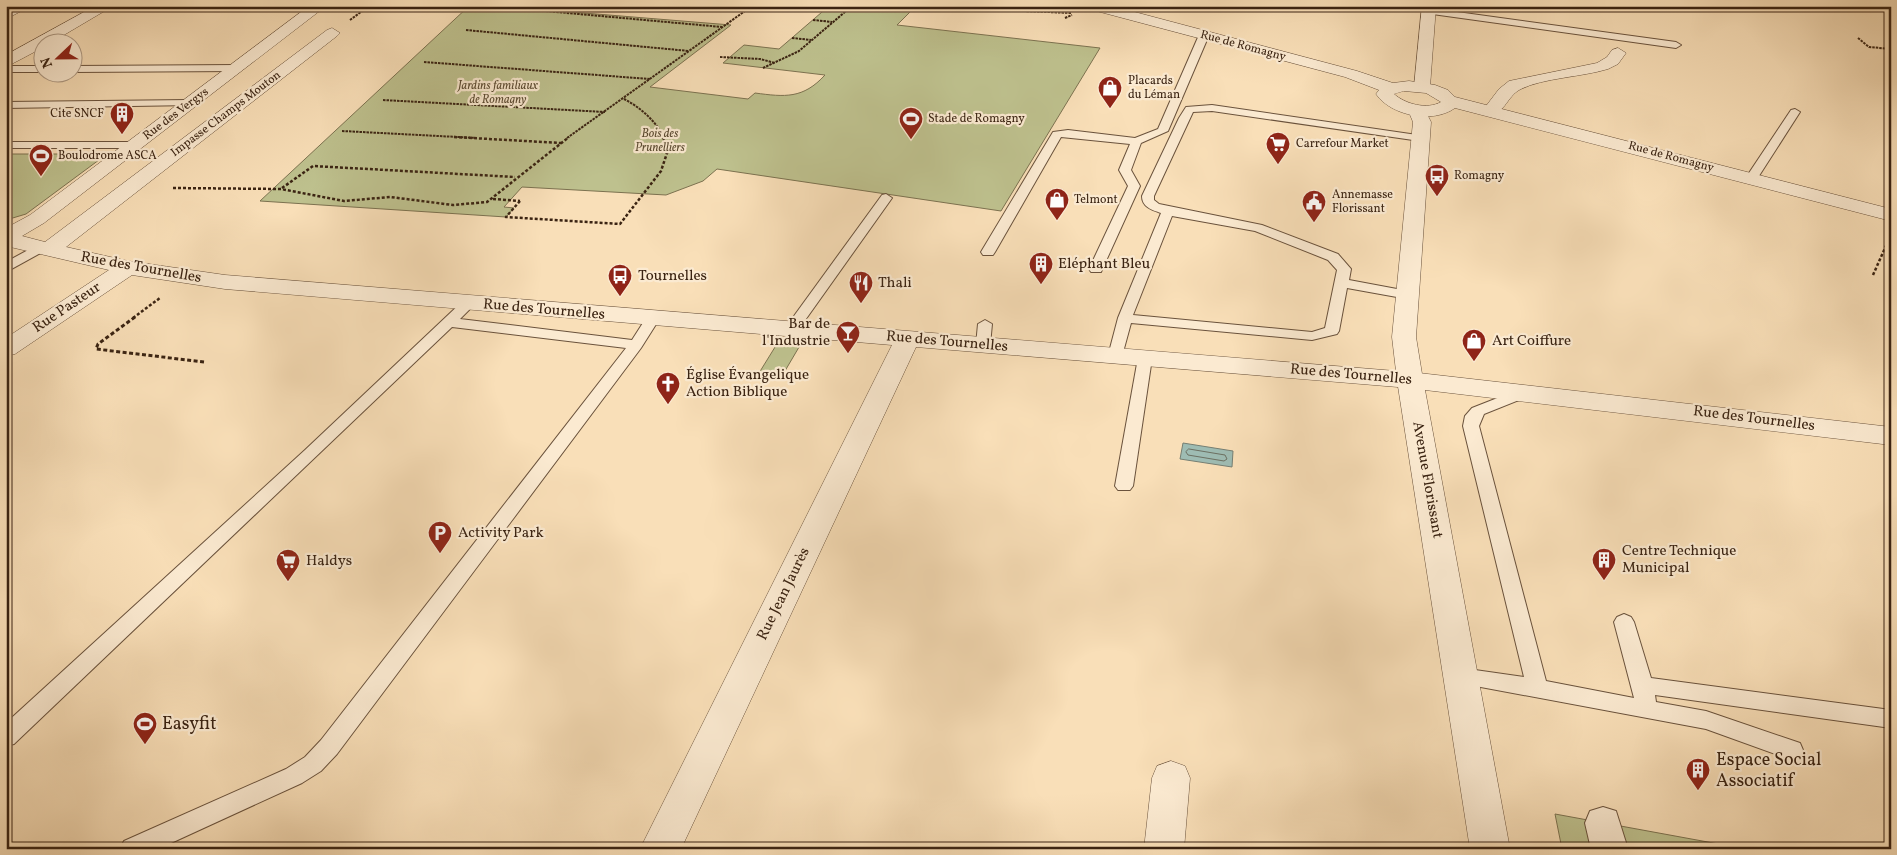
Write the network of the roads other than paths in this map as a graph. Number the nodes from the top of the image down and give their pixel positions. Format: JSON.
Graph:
{"nodes":[{"id":1,"x":24,"y":6,"type":"edge"},
{"id":2,"x":106,"y":6,"type":"edge"},
{"id":3,"x":319,"y":6,"type":"edge"},
{"id":4,"x":1094,"y":6,"type":"edge"},
{"id":5,"x":1429,"y":9,"type":"edge"},
{"id":6,"x":6,"y":16,"type":"edge"},
{"id":7,"x":332,"y":33,"type":"dead end"},
{"id":8,"x":1204,"y":35,"type":"junction"},
{"id":9,"x":1676,"y":45,"type":"dead end"},
{"id":10,"x":1618,"y":53,"type":"dead end"},
{"id":11,"x":6,"y":62,"type":"edge"},
{"id":12,"x":238,"y":68,"type":"junction"},
{"id":13,"x":6,"y":69,"type":"edge"},
{"id":14,"x":32,"y":69,"type":"edge"},
{"id":15,"x":82,"y":69,"type":"edge"},
{"id":16,"x":1422,"y":87,"type":"junction"},
{"id":17,"x":1390,"y":88,"type":"junction"},
{"id":18,"x":1450,"y":101,"type":"junction"},
{"id":19,"x":190,"y":103,"type":"junction"},
{"id":20,"x":6,"y":105,"type":"edge"},
{"id":21,"x":1417,"y":110,"type":"junction"},
{"id":22,"x":1492,"y":110,"type":"junction"},
{"id":23,"x":1795,"y":112,"type":"dead end"},
{"id":24,"x":1420,"y":138,"type":"junction"},
{"id":25,"x":1136,"y":141,"type":"junction"},
{"id":26,"x":6,"y":145,"type":"edge"},
{"id":27,"x":135,"y":145,"type":"junction"},
{"id":28,"x":1752,"y":179,"type":"junction"},
{"id":29,"x":886,"y":198,"type":"dead end"},
{"id":30,"x":1168,"y":211,"type":"junction"},
{"id":31,"x":1891,"y":215,"type":"edge"},
{"id":32,"x":6,"y":238,"type":"edge"},
{"id":33,"x":45,"y":248,"type":"junction"},
{"id":34,"x":988,"y":252,"type":"dead end"},
{"id":35,"x":6,"y":268,"type":"edge"},
{"id":36,"x":128,"y":268,"type":"junction"},
{"id":37,"x":1096,"y":270,"type":"dead end"},
{"id":38,"x":1341,"y":283,"type":"junction"},
{"id":39,"x":1408,"y":294,"type":"junction"},
{"id":40,"x":469,"y":304,"type":"junction"},
{"id":41,"x":653,"y":318,"type":"junction"},
{"id":42,"x":1125,"y":318,"type":"junction"},
{"id":43,"x":449,"y":322,"type":"junction"},
{"id":44,"x":791,"y":330,"type":"junction"},
{"id":45,"x":907,"y":339,"type":"junction"},
{"id":46,"x":636,"y":345,"type":"junction"},
{"id":47,"x":6,"y":349,"type":"edge"},
{"id":48,"x":1115,"y":356,"type":"junction"},
{"id":49,"x":1145,"y":358,"type":"junction"},
{"id":50,"x":1410,"y":380,"type":"junction"},
{"id":51,"x":1523,"y":393,"type":"junction"},
{"id":52,"x":1891,"y":436,"type":"edge"},
{"id":53,"x":1124,"y":486,"type":"dead end"},
{"id":54,"x":1624,"y":622,"type":"dead end"},
{"id":55,"x":1460,"y":676,"type":"junction"},
{"id":56,"x":1643,"y":685,"type":"junction"},
{"id":57,"x":1536,"y":688,"type":"junction"},
{"id":58,"x":1647,"y":709,"type":"junction"},
{"id":59,"x":1891,"y":718,"type":"edge"},
{"id":60,"x":6,"y":737,"type":"edge"},
{"id":61,"x":1792,"y":750,"type":"dead end"},
{"id":62,"x":1171,"y":778,"type":"dead end"},
{"id":63,"x":1497,"y":847,"type":"edge"},
{"id":64,"x":132,"y":849,"type":"edge"},
{"id":65,"x":660,"y":849,"type":"edge"},
{"id":66,"x":1164,"y":849,"type":"edge"}],
"edges":[{"from":1,"to":6,"type":"street"},
{"from":2,"to":11,"type":"street"},
{"from":3,"to":12,"type":"street","name":"Rue des Vergys"},
{"from":4,"to":8,"type":"street","name":"Rue de Romagny"},
{"from":5,"to":9,"type":"lane"},
{"from":5,"to":16,"type":"street"},
{"from":7,"to":33,"type":"street","name":"Impasse Champs Mouton"},
{"from":8,"to":17,"type":"street","name":"Rue de Romagny"},
{"from":8,"to":25,"type":"lane"},
{"from":10,"to":22,"type":"street"},
{"from":12,"to":15,"type":"lane"},
{"from":12,"to":19,"type":"street","name":"Rue des Vergys"},
{"from":13,"to":14,"type":"lane"},
{"from":16,"to":17,"type":"street"},
{"from":16,"to":18,"type":"street","name":"Rue de Romagny"},
{"from":17,"to":21,"type":"street"},
{"from":18,"to":21,"type":"street"},
{"from":18,"to":22,"type":"street","name":"Rue de Romagny"},
{"from":19,"to":20,"type":"lane"},
{"from":19,"to":27,"type":"street","name":"Rue des Vergys"},
{"from":21,"to":24,"type":"street","name":"Avenue Florissant"},
{"from":22,"to":28,"type":"street","name":"Rue de Romagny"},
{"from":23,"to":28,"type":"lane"},
{"from":24,"to":30,"type":"lane"},
{"from":24,"to":39,"type":"street","name":"Avenue Florissant"},
{"from":25,"to":34,"type":"lane"},
{"from":25,"to":37,"type":"lane"},
{"from":26,"to":27,"type":"lane"},
{"from":27,"to":32,"type":"street","name":"Rue des Vergys"},
{"from":28,"to":31,"type":"street","name":"Rue de Romagny"},
{"from":29,"to":44,"type":"lane"},
{"from":30,"to":38,"type":"lane"},
{"from":30,"to":42,"type":"lane"},
{"from":32,"to":33,"type":"street","name":"Rue des Tournelles"},
{"from":33,"to":35,"type":"lane"},
{"from":33,"to":36,"type":"street","name":"Rue des Tournelles"},
{"from":36,"to":40,"type":"street","name":"Rue des Tournelles"},
{"from":36,"to":47,"type":"street","name":"Rue Pasteur"},
{"from":38,"to":39,"type":"lane"},
{"from":38,"to":42,"type":"lane"},
{"from":39,"to":50,"type":"street","name":"Avenue Florissant"},
{"from":40,"to":41,"type":"street","name":"Rue des Tournelles"},
{"from":40,"to":43,"type":"lane"},
{"from":41,"to":44,"type":"street","name":"Rue des Tournelles"},
{"from":41,"to":46,"type":"lane"},
{"from":42,"to":48,"type":"lane"},
{"from":43,"to":46,"type":"lane"},
{"from":43,"to":60,"type":"lane"},
{"from":44,"to":45,"type":"street","name":"Rue des Tournelles"},
{"from":45,"to":48,"type":"street","name":"Rue des Tournelles"},
{"from":45,"to":65,"type":"street","name":"Rue Jean Jaurès"},
{"from":46,"to":64,"type":"lane"},
{"from":48,"to":49,"type":"street","name":"Rue des Tournelles"},
{"from":49,"to":50,"type":"street","name":"Rue des Tournelles"},
{"from":49,"to":53,"type":"lane"},
{"from":50,"to":51,"type":"street","name":"Rue des Tournelles"},
{"from":50,"to":55,"type":"street","name":"Avenue Florissant"},
{"from":51,"to":52,"type":"street","name":"Rue des Tournelles"},
{"from":51,"to":57,"type":"lane"},
{"from":54,"to":56,"type":"lane"},
{"from":55,"to":57,"type":"lane"},
{"from":55,"to":63,"type":"street","name":"Avenue Florissant"},
{"from":56,"to":58,"type":"lane"},
{"from":56,"to":59,"type":"lane"},
{"from":57,"to":58,"type":"lane"},
{"from":58,"to":61,"type":"lane"},
{"from":62,"to":66,"type":"street"}]}
